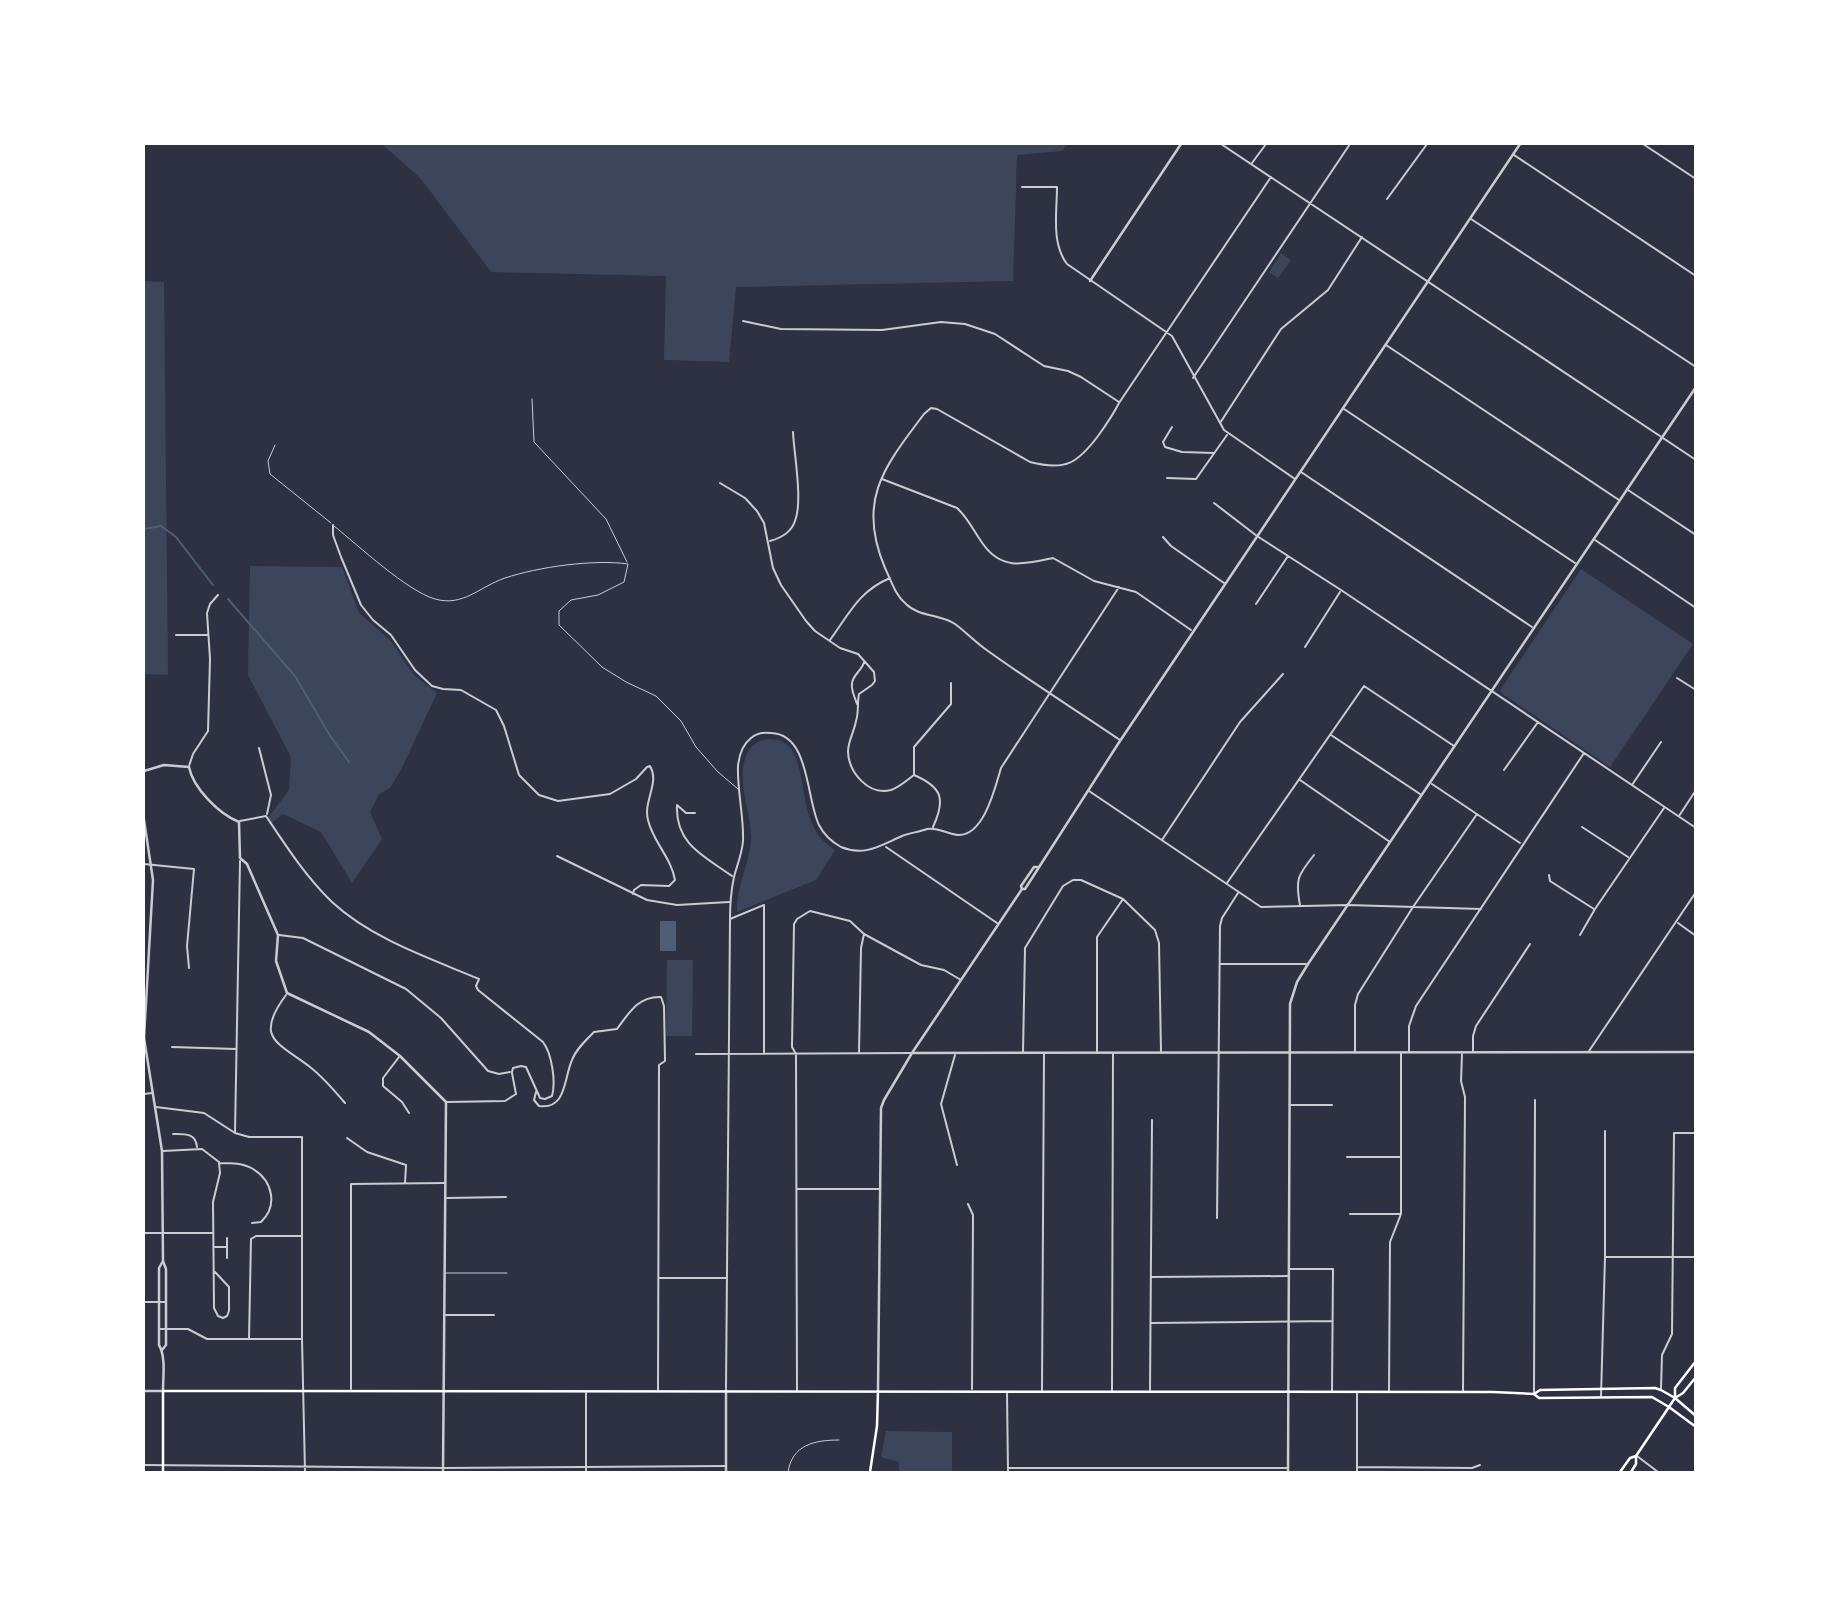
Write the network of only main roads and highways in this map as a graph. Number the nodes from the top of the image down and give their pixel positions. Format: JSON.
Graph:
{"nodes":[{"id":1,"x":1696,"y":1361,"type":"edge"},
{"id":2,"x":1696,"y":1377,"type":"edge"},
{"id":3,"x":878,"y":1391,"type":"junction"},
{"id":4,"x":1534,"y":1394,"type":"junction"},
{"id":5,"x":1675,"y":1398,"type":"junction"},
{"id":6,"x":1669,"y":1407,"type":"junction"},
{"id":7,"x":1696,"y":1416,"type":"edge"},
{"id":8,"x":1696,"y":1427,"type":"edge"},
{"id":9,"x":1636,"y":1456,"type":"junction"},
{"id":10,"x":163,"y":1472,"type":"edge"},
{"id":11,"x":870,"y":1472,"type":"edge"},
{"id":12,"x":1620,"y":1472,"type":"edge"},
{"id":13,"x":1631,"y":1472,"type":"edge"}],
"edges":[{"from":1,"to":5,"type":"main road"},
{"from":2,"to":5,"type":"main road"},
{"from":3,"to":4,"type":"main road"},
{"from":3,"to":10,"type":"main road"},
{"from":3,"to":11,"type":"main road"},
{"from":4,"to":5,"type":"main road"},
{"from":4,"to":6,"type":"main road"},
{"from":5,"to":6,"type":"main road"},
{"from":5,"to":7,"type":"main road"},
{"from":6,"to":8,"type":"main road"},
{"from":6,"to":9,"type":"main road"},
{"from":9,"to":12,"type":"main road"},
{"from":9,"to":13,"type":"main road"}]}
